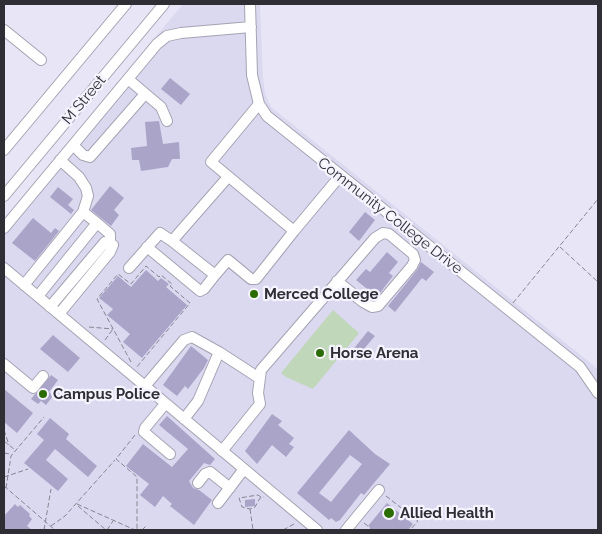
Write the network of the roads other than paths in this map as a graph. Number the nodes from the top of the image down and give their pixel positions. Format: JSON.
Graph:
{"nodes":[{"id":1,"x":126,"y":4,"type":"edge"},
{"id":2,"x":164,"y":4,"type":"edge"},
{"id":3,"x":250,"y":4,"type":"edge"},
{"id":4,"x":251,"y":27,"type":"junction"},
{"id":5,"x":4,"y":30,"type":"edge"},
{"id":6,"x":41,"y":60,"type":"dead end"},
{"id":7,"x":128,"y":79,"type":"junction"},
{"id":8,"x":145,"y":94,"type":"junction"},
{"id":9,"x":259,"y":104,"type":"junction"},
{"id":10,"x":167,"y":121,"type":"dead end"},
{"id":11,"x":73,"y":145,"type":"junction"},
{"id":12,"x":4,"y":150,"type":"edge"},
{"id":13,"x":60,"y":160,"type":"junction"},
{"id":14,"x":340,"y":176,"type":"junction"},
{"id":15,"x":228,"y":177,"type":"junction"},
{"id":16,"x":4,"y":196,"type":"edge"},
{"id":17,"x":83,"y":212,"type":"junction"},
{"id":18,"x":98,"y":223,"type":"junction"},
{"id":19,"x":4,"y":228,"type":"edge"},
{"id":20,"x":294,"y":231,"type":"junction"},
{"id":21,"x":172,"y":241,"type":"junction"},
{"id":22,"x":147,"y":247,"type":"junction"},
{"id":23,"x":4,"y":268,"type":"edge"},
{"id":24,"x":129,"y":268,"type":"dead end"},
{"id":25,"x":215,"y":276,"type":"junction"},
{"id":26,"x":337,"y":282,"type":"junction"},
{"id":27,"x":24,"y":285,"type":"junction"},
{"id":28,"x":38,"y":296,"type":"junction"},
{"id":29,"x":55,"y":310,"type":"junction"},
{"id":30,"x":219,"y":352,"type":"junction"},
{"id":31,"x":4,"y":364,"type":"edge"},
{"id":32,"x":43,"y":376,"type":"dead end"},
{"id":33,"x":259,"y":378,"type":"junction"},
{"id":34,"x":145,"y":386,"type":"junction"},
{"id":35,"x":598,"y":393,"type":"edge"},
{"id":36,"x":166,"y":404,"type":"junction"},
{"id":37,"x":184,"y":419,"type":"junction"},
{"id":38,"x":222,"y":451,"type":"junction"},
{"id":39,"x":170,"y":454,"type":"dead end"},
{"id":40,"x":244,"y":470,"type":"junction"},
{"id":41,"x":198,"y":483,"type":"dead end"},
{"id":42,"x":230,"y":488,"type":"junction"},
{"id":43,"x":379,"y":490,"type":"road end"},
{"id":44,"x":218,"y":503,"type":"dead end"},
{"id":45,"x":317,"y":530,"type":"edge"},
{"id":46,"x":346,"y":530,"type":"edge"}],
"edges":[{"from":1,"to":12,"type":"street","name":"M Street"},
{"from":2,"to":16,"type":"street","name":"M Street"},
{"from":3,"to":4,"type":"street","name":"Community College Drive"},
{"from":4,"to":7,"type":"street"},
{"from":4,"to":9,"type":"street","name":"Community College Drive"},
{"from":5,"to":6,"type":"street"},
{"from":7,"to":8,"type":"street"},
{"from":7,"to":11,"type":"street"},
{"from":8,"to":10,"type":"street"},
{"from":8,"to":11,"type":"street"},
{"from":9,"to":14,"type":"street","name":"Community College Drive"},
{"from":9,"to":15,"type":"street"},
{"from":11,"to":13,"type":"street"},
{"from":13,"to":17,"type":"street"},
{"from":13,"to":19,"type":"street"},
{"from":14,"to":20,"type":"street"},
{"from":14,"to":35,"type":"street","name":"Community College Drive"},
{"from":15,"to":20,"type":"street"},
{"from":15,"to":21,"type":"street"},
{"from":17,"to":18,"type":"street"},
{"from":17,"to":27,"type":"street"},
{"from":18,"to":28,"type":"street"},
{"from":18,"to":29,"type":"street"},
{"from":20,"to":25,"type":"street"},
{"from":21,"to":22,"type":"street"},
{"from":21,"to":25,"type":"street"},
{"from":22,"to":24,"type":"street"},
{"from":22,"to":25,"type":"street"},
{"from":23,"to":27,"type":"street"},
{"from":26,"to":26,"type":"street"},
{"from":26,"to":33,"type":"street"},
{"from":27,"to":28,"type":"street"},
{"from":28,"to":29,"type":"street"},
{"from":29,"to":34,"type":"street"},
{"from":30,"to":33,"type":"street"},
{"from":30,"to":34,"type":"street"},
{"from":30,"to":37,"type":"street"},
{"from":31,"to":32,"type":"street"},
{"from":33,"to":38,"type":"street"},
{"from":34,"to":36,"type":"street"},
{"from":36,"to":37,"type":"street"},
{"from":36,"to":39,"type":"street"},
{"from":37,"to":38,"type":"street"},
{"from":38,"to":40,"type":"street"},
{"from":40,"to":42,"type":"street"},
{"from":40,"to":45,"type":"street"},
{"from":41,"to":42,"type":"street"},
{"from":42,"to":44,"type":"street"},
{"from":43,"to":46,"type":"street"}]}
